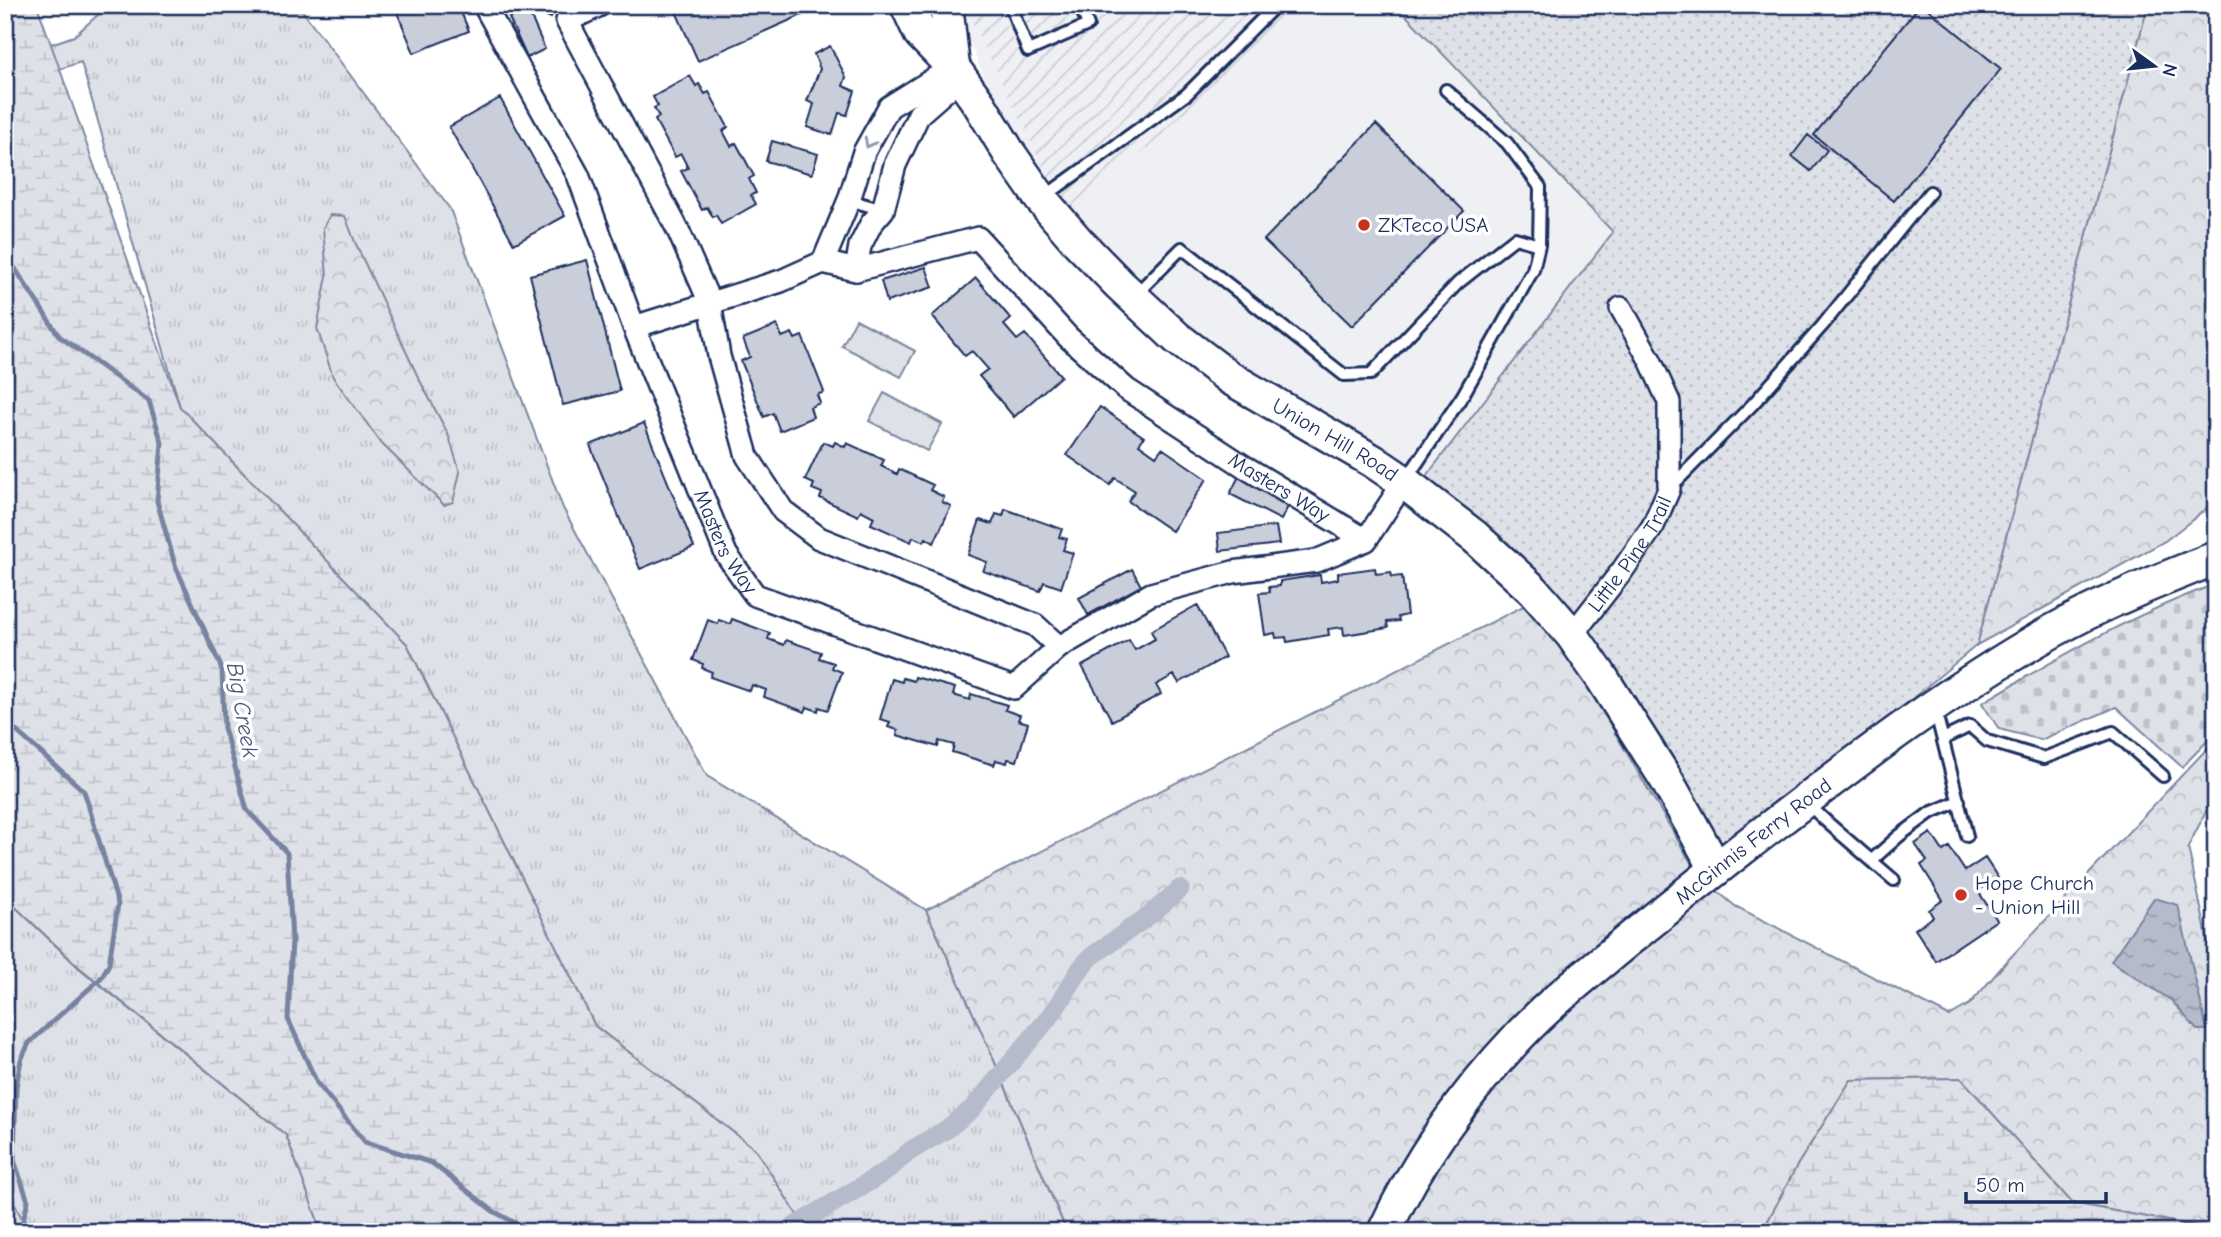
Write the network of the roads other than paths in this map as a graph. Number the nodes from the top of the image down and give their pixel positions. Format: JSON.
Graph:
{"nodes":[{"id":1,"x":484,"y":5,"type":"edge"},
{"id":2,"x":600,"y":5,"type":"edge"},
{"id":3,"x":907,"y":5,"type":"edge"},
{"id":4,"x":943,"y":5,"type":"edge"},
{"id":5,"x":1010,"y":5,"type":"edge"},
{"id":6,"x":1080,"y":5,"type":"edge"},
{"id":7,"x":1276,"y":5,"type":"edge"},
{"id":8,"x":957,"y":73,"type":"junction"},
{"id":9,"x":1446,"y":90,"type":"dead end"},
{"id":10,"x":889,"y":107,"type":"junction"},
{"id":11,"x":919,"y":114,"type":"junction"},
{"id":12,"x":1930,"y":192,"type":"dead end"},
{"id":13,"x":1041,"y":199,"type":"junction"},
{"id":14,"x":849,"y":200,"type":"junction"},
{"id":15,"x":883,"y":210,"type":"junction"},
{"id":16,"x":1539,"y":245,"type":"junction"},
{"id":17,"x":823,"y":262,"type":"junction"},
{"id":18,"x":856,"y":270,"type":"junction"},
{"id":19,"x":1133,"y":297,"type":"junction"},
{"id":20,"x":710,"y":303,"type":"junction"},
{"id":21,"x":1622,"y":308,"type":"dead end"},
{"id":22,"x":635,"y":327,"type":"junction"},
{"id":23,"x":1404,"y":482,"type":"junction"},
{"id":24,"x":1669,"y":489,"type":"junction"},
{"id":25,"x":1366,"y":541,"type":"junction"},
{"id":26,"x":2216,"y":558,"type":"edge"},
{"id":27,"x":1572,"y":635,"type":"junction"},
{"id":28,"x":1059,"y":647,"type":"junction"},
{"id":29,"x":1934,"y":707,"type":"junction"},
{"id":30,"x":1943,"y":738,"type":"junction"},
{"id":31,"x":2163,"y":776,"type":"dead end"},
{"id":32,"x":1805,"y":801,"type":"junction"},
{"id":33,"x":1959,"y":801,"type":"junction"},
{"id":34,"x":1967,"y":836,"type":"dead end"},
{"id":35,"x":1871,"y":860,"type":"junction"},
{"id":36,"x":1716,"y":869,"type":"junction"},
{"id":37,"x":1894,"y":880,"type":"dead end"},
{"id":38,"x":1384,"y":1232,"type":"edge"}],
"edges":[{"from":1,"to":22,"type":"street"},
{"from":2,"to":20,"type":"street"},
{"from":3,"to":8,"type":"street","name":"Union Hill Road"},
{"from":4,"to":8,"type":"street","name":"Union Hill Road"},
{"from":5,"to":6,"type":"lane"},
{"from":7,"to":13,"type":"lane"},
{"from":8,"to":10,"type":"street"},
{"from":8,"to":11,"type":"street"},
{"from":8,"to":13,"type":"street","name":"Union Hill Road"},
{"from":9,"to":16,"type":"lane"},
{"from":10,"to":11,"type":"street"},
{"from":10,"to":14,"type":"street","one_way":true},
{"from":11,"to":15,"type":"street"},
{"from":12,"to":24,"type":"lane"},
{"from":13,"to":19,"type":"street","name":"Union Hill Road"},
{"from":14,"to":15,"type":"lane"},
{"from":14,"to":17,"type":"street"},
{"from":15,"to":18,"type":"street"},
{"from":16,"to":19,"type":"lane"},
{"from":16,"to":23,"type":"lane"},
{"from":17,"to":18,"type":"street","name":"Masters Way"},
{"from":17,"to":20,"type":"street"},
{"from":18,"to":25,"type":"street","name":"Masters Way"},
{"from":19,"to":23,"type":"street","name":"Union Hill Road"},
{"from":20,"to":22,"type":"street"},
{"from":20,"to":28,"type":"street"},
{"from":21,"to":24,"type":"street","name":"Little Pine Trail"},
{"from":22,"to":28,"type":"street","name":"Masters Way"},
{"from":23,"to":25,"type":"street"},
{"from":23,"to":27,"type":"street","name":"Union Hill Road"},
{"from":24,"to":27,"type":"street","name":"Little Pine Trail"},
{"from":25,"to":28,"type":"street","name":"Masters Way"},
{"from":26,"to":29,"type":"street","name":"McGinnis Ferry Road"},
{"from":27,"to":36,"type":"street","name":"Union Hill Road"},
{"from":29,"to":30,"type":"lane"},
{"from":29,"to":32,"type":"street","name":"McGinnis Ferry Road"},
{"from":30,"to":31,"type":"lane"},
{"from":30,"to":33,"type":"lane"},
{"from":32,"to":35,"type":"lane"},
{"from":32,"to":36,"type":"street","name":"McGinnis Ferry Road"},
{"from":33,"to":34,"type":"lane"},
{"from":33,"to":35,"type":"lane"},
{"from":35,"to":37,"type":"lane"},
{"from":36,"to":38,"type":"street","name":"McGinnis Ferry Road"}]}
